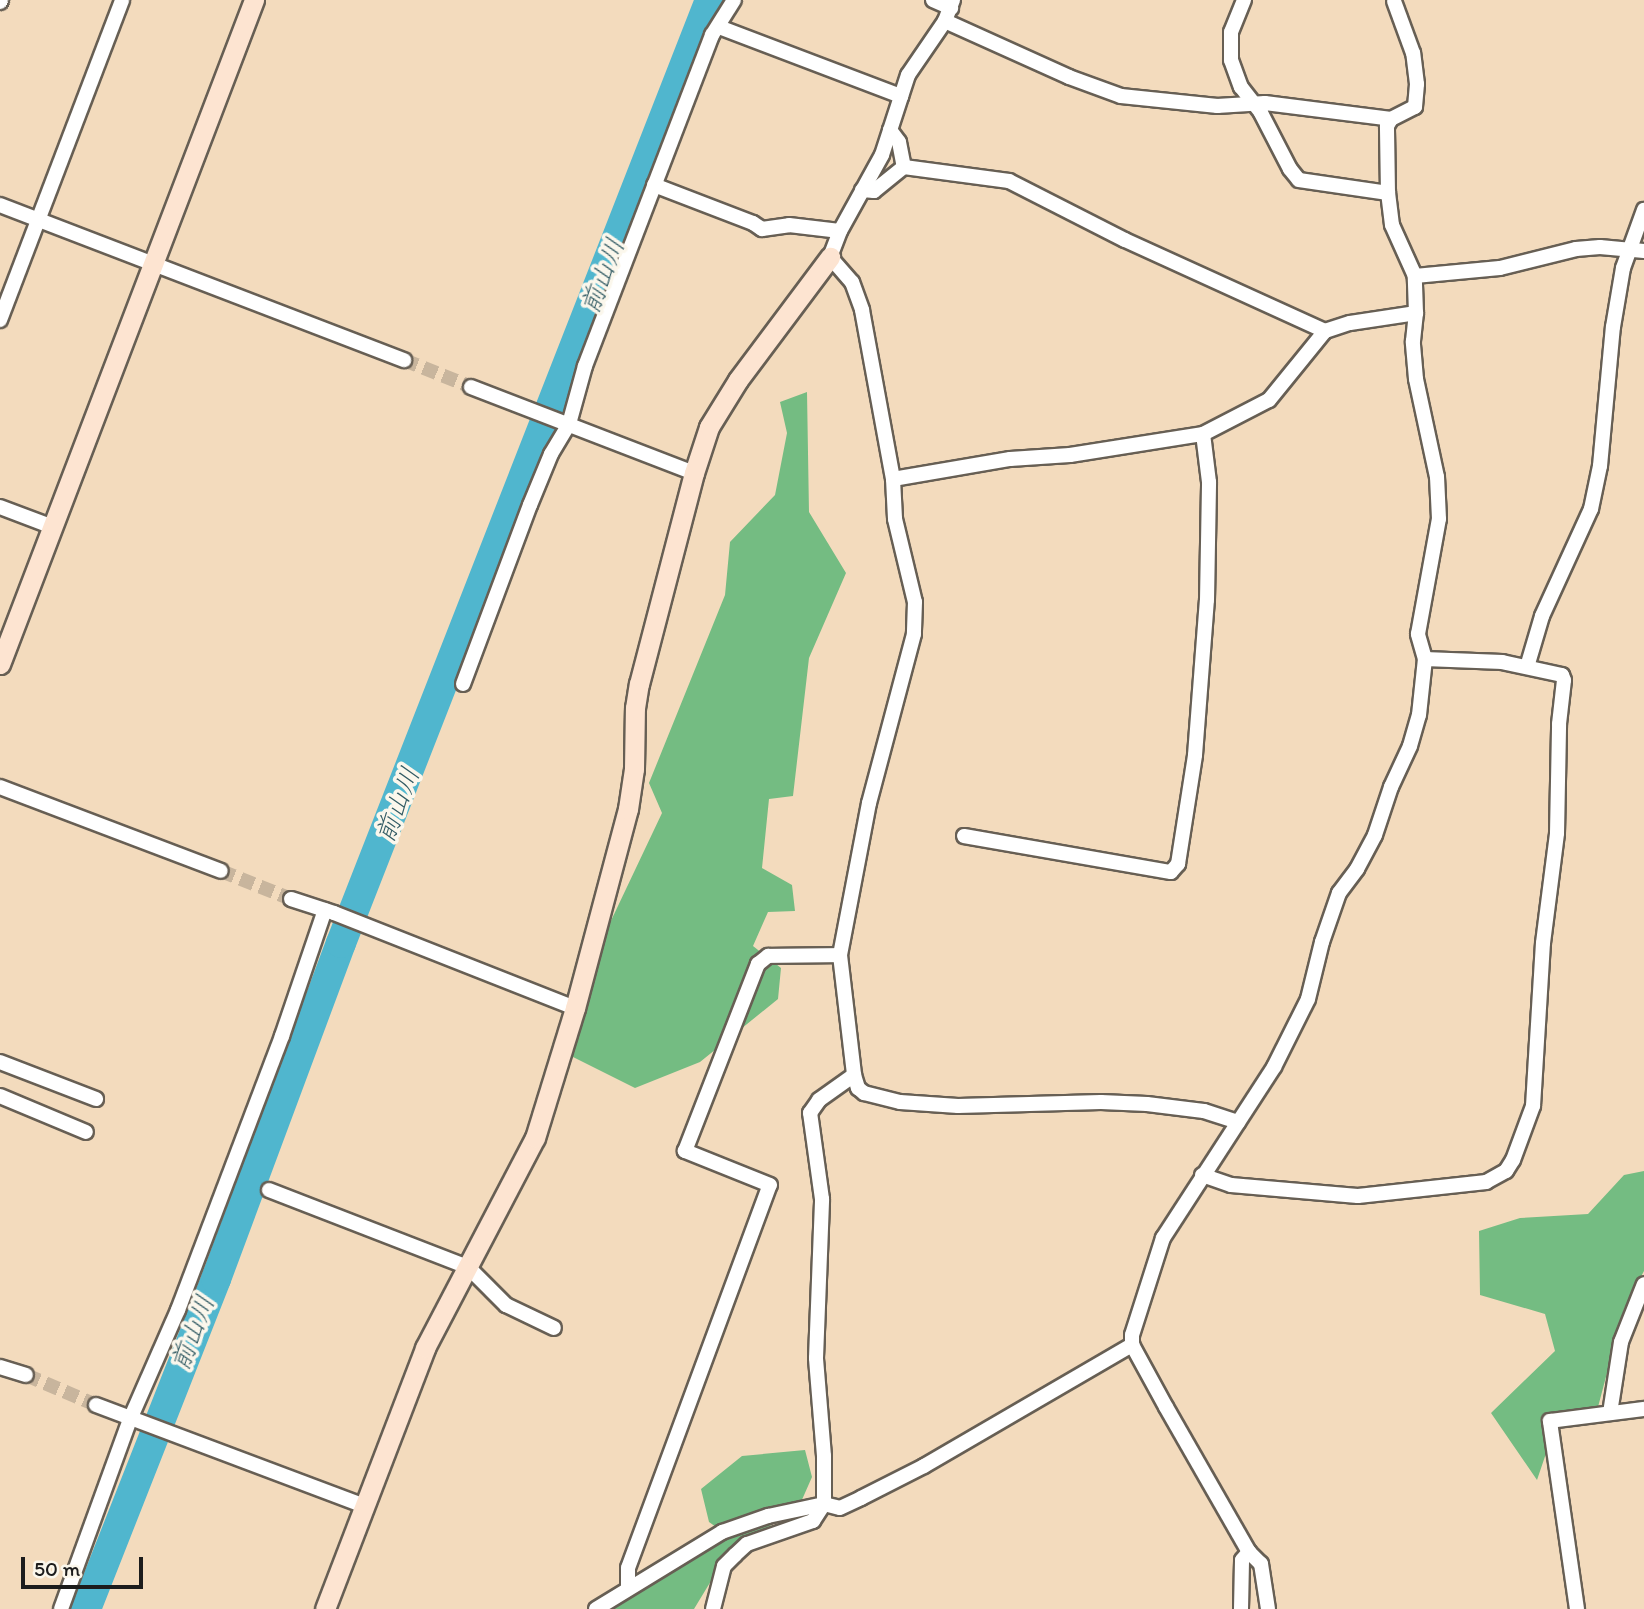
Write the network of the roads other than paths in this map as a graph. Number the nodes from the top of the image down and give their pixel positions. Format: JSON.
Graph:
{"nodes":[{"id":1,"x":122,"y":0,"type":"edge"},
{"id":2,"x":734,"y":0,"type":"edge"},
{"id":3,"x":933,"y":0,"type":"edge"},
{"id":4,"x":1244,"y":0,"type":"edge"},
{"id":5,"x":1394,"y":0,"type":"edge"},
{"id":6,"x":250,"y":1,"type":"edge"},
{"id":7,"x":950,"y":10,"type":"edge"},
{"id":8,"x":719,"y":27,"type":"junction"},
{"id":9,"x":901,"y":96,"type":"junction"},
{"id":10,"x":1254,"y":104,"type":"junction"},
{"id":11,"x":1391,"y":119,"type":"junction"},
{"id":12,"x":890,"y":130,"type":"junction"},
{"id":13,"x":904,"y":167,"type":"junction"},
{"id":14,"x":654,"y":185,"type":"junction"},
{"id":15,"x":862,"y":190,"type":"junction"},
{"id":16,"x":1388,"y":193,"type":"junction"},
{"id":17,"x":0,"y":205,"type":"edge"},
{"id":18,"x":1644,"y":210,"type":"edge"},
{"id":19,"x":39,"y":220,"type":"junction"},
{"id":20,"x":840,"y":231,"type":"junction"},
{"id":21,"x":1638,"y":249,"type":"edge"},
{"id":22,"x":830,"y":257,"type":"junction"},
{"id":23,"x":153,"y":264,"type":"junction"},
{"id":24,"x":1415,"y":276,"type":"junction"},
{"id":25,"x":1416,"y":313,"type":"junction"},
{"id":26,"x":0,"y":320,"type":"edge"},
{"id":27,"x":1325,"y":331,"type":"junction"},
{"id":28,"x":404,"y":360,"type":"tunnel mouth"},
{"id":29,"x":471,"y":387,"type":"tunnel mouth"},
{"id":30,"x":564,"y":422,"type":"junction"},
{"id":31,"x":1202,"y":434,"type":"junction"},
{"id":32,"x":694,"y":473,"type":"junction"},
{"id":33,"x":893,"y":479,"type":"junction"},
{"id":34,"x":0,"y":507,"type":"edge"},
{"id":35,"x":53,"y":527,"type":"junction"},
{"id":36,"x":1426,"y":659,"type":"junction"},
{"id":37,"x":0,"y":664,"type":"edge"},
{"id":38,"x":1527,"y":667,"type":"junction"},
{"id":39,"x":463,"y":684,"type":"dead end"},
{"id":40,"x":0,"y":787,"type":"edge"},
{"id":41,"x":964,"y":836,"type":"dead end"},
{"id":42,"x":221,"y":872,"type":"tunnel mouth"},
{"id":43,"x":291,"y":899,"type":"tunnel mouth"},
{"id":44,"x":329,"y":911,"type":"junction"},
{"id":45,"x":840,"y":955,"type":"junction"},
{"id":46,"x":575,"y":1008,"type":"junction"},
{"id":47,"x":0,"y":1062,"type":"edge"},
{"id":48,"x":854,"y":1075,"type":"junction"},
{"id":49,"x":0,"y":1096,"type":"edge"},
{"id":50,"x":96,"y":1099,"type":"dead end"},
{"id":51,"x":1238,"y":1122,"type":"junction"},
{"id":52,"x":86,"y":1132,"type":"dead end"},
{"id":53,"x":1202,"y":1175,"type":"junction"},
{"id":54,"x":269,"y":1190,"type":"dead end"},
{"id":55,"x":468,"y":1267,"type":"junction"},
{"id":56,"x":1644,"y":1284,"type":"edge"},
{"id":57,"x":554,"y":1328,"type":"dead end"},
{"id":58,"x":1132,"y":1345,"type":"junction"},
{"id":59,"x":0,"y":1367,"type":"edge"},
{"id":60,"x":26,"y":1376,"type":"tunnel mouth"},
{"id":61,"x":96,"y":1405,"type":"tunnel mouth"},
{"id":62,"x":1644,"y":1409,"type":"edge"},
{"id":63,"x":1610,"y":1413,"type":"junction"},
{"id":64,"x":136,"y":1420,"type":"junction"},
{"id":65,"x":824,"y":1504,"type":"junction"},
{"id":66,"x":364,"y":1506,"type":"junction"},
{"id":67,"x":1249,"y":1552,"type":"junction"},
{"id":68,"x":628,"y":1588,"type":"junction"},
{"id":69,"x":61,"y":1609,"type":"edge"},
{"id":70,"x":325,"y":1609,"type":"edge"},
{"id":71,"x":596,"y":1609,"type":"edge"},
{"id":72,"x":713,"y":1609,"type":"edge"},
{"id":73,"x":1241,"y":1609,"type":"edge"},
{"id":74,"x":1268,"y":1609,"type":"edge"},
{"id":75,"x":1577,"y":1609,"type":"edge"}],
"edges":[{"from":1,"to":19,"type":"street"},
{"from":2,"to":8,"type":"street"},
{"from":3,"to":7,"type":"street"},
{"from":4,"to":10,"type":"street"},
{"from":5,"to":11,"type":"street"},
{"from":6,"to":23,"type":"street"},
{"from":7,"to":9,"type":"street"},
{"from":7,"to":10,"type":"street"},
{"from":8,"to":9,"type":"street"},
{"from":8,"to":14,"type":"street"},
{"from":9,"to":12,"type":"street"},
{"from":10,"to":11,"type":"street"},
{"from":10,"to":16,"type":"street"},
{"from":11,"to":16,"type":"street"},
{"from":12,"to":13,"type":"street"},
{"from":12,"to":15,"type":"street"},
{"from":13,"to":15,"type":"street"},
{"from":13,"to":27,"type":"street"},
{"from":14,"to":20,"type":"street"},
{"from":14,"to":30,"type":"street"},
{"from":15,"to":20,"type":"street"},
{"from":16,"to":24,"type":"street"},
{"from":17,"to":19,"type":"street"},
{"from":18,"to":21,"type":"street"},
{"from":19,"to":23,"type":"street"},
{"from":19,"to":26,"type":"street"},
{"from":20,"to":22,"type":"street"},
{"from":21,"to":24,"type":"street"},
{"from":21,"to":38,"type":"street"},
{"from":22,"to":32,"type":"street"},
{"from":22,"to":33,"type":"street"},
{"from":23,"to":28,"type":"street"},
{"from":23,"to":35,"type":"street"},
{"from":24,"to":25,"type":"street"},
{"from":25,"to":27,"type":"street"},
{"from":25,"to":36,"type":"street"},
{"from":27,"to":31,"type":"street"},
{"from":29,"to":30,"type":"street"},
{"from":30,"to":32,"type":"street"},
{"from":30,"to":39,"type":"street"},
{"from":31,"to":33,"type":"street"},
{"from":31,"to":41,"type":"street"},
{"from":32,"to":46,"type":"street"},
{"from":33,"to":45,"type":"street"},
{"from":34,"to":35,"type":"street"},
{"from":35,"to":37,"type":"street"},
{"from":36,"to":38,"type":"street"},
{"from":36,"to":51,"type":"street"},
{"from":38,"to":53,"type":"street"},
{"from":40,"to":42,"type":"street"},
{"from":43,"to":44,"type":"street"},
{"from":44,"to":46,"type":"street"},
{"from":44,"to":64,"type":"street"},
{"from":45,"to":48,"type":"street"},
{"from":45,"to":68,"type":"street"},
{"from":46,"to":55,"type":"street"},
{"from":47,"to":50,"type":"street"},
{"from":48,"to":51,"type":"street"},
{"from":48,"to":65,"type":"street"},
{"from":49,"to":52,"type":"street"},
{"from":51,"to":53,"type":"street"},
{"from":53,"to":58,"type":"street"},
{"from":54,"to":55,"type":"street"},
{"from":55,"to":57,"type":"street"},
{"from":55,"to":66,"type":"street"},
{"from":56,"to":63,"type":"street"},
{"from":58,"to":65,"type":"street"},
{"from":58,"to":67,"type":"street"},
{"from":59,"to":60,"type":"street"},
{"from":61,"to":64,"type":"street"},
{"from":62,"to":63,"type":"street"},
{"from":63,"to":75,"type":"street"},
{"from":64,"to":66,"type":"street"},
{"from":64,"to":69,"type":"street"},
{"from":65,"to":68,"type":"street"},
{"from":65,"to":72,"type":"street"},
{"from":66,"to":70,"type":"street"},
{"from":67,"to":73,"type":"street"},
{"from":67,"to":74,"type":"street"},
{"from":68,"to":71,"type":"street"}]}
